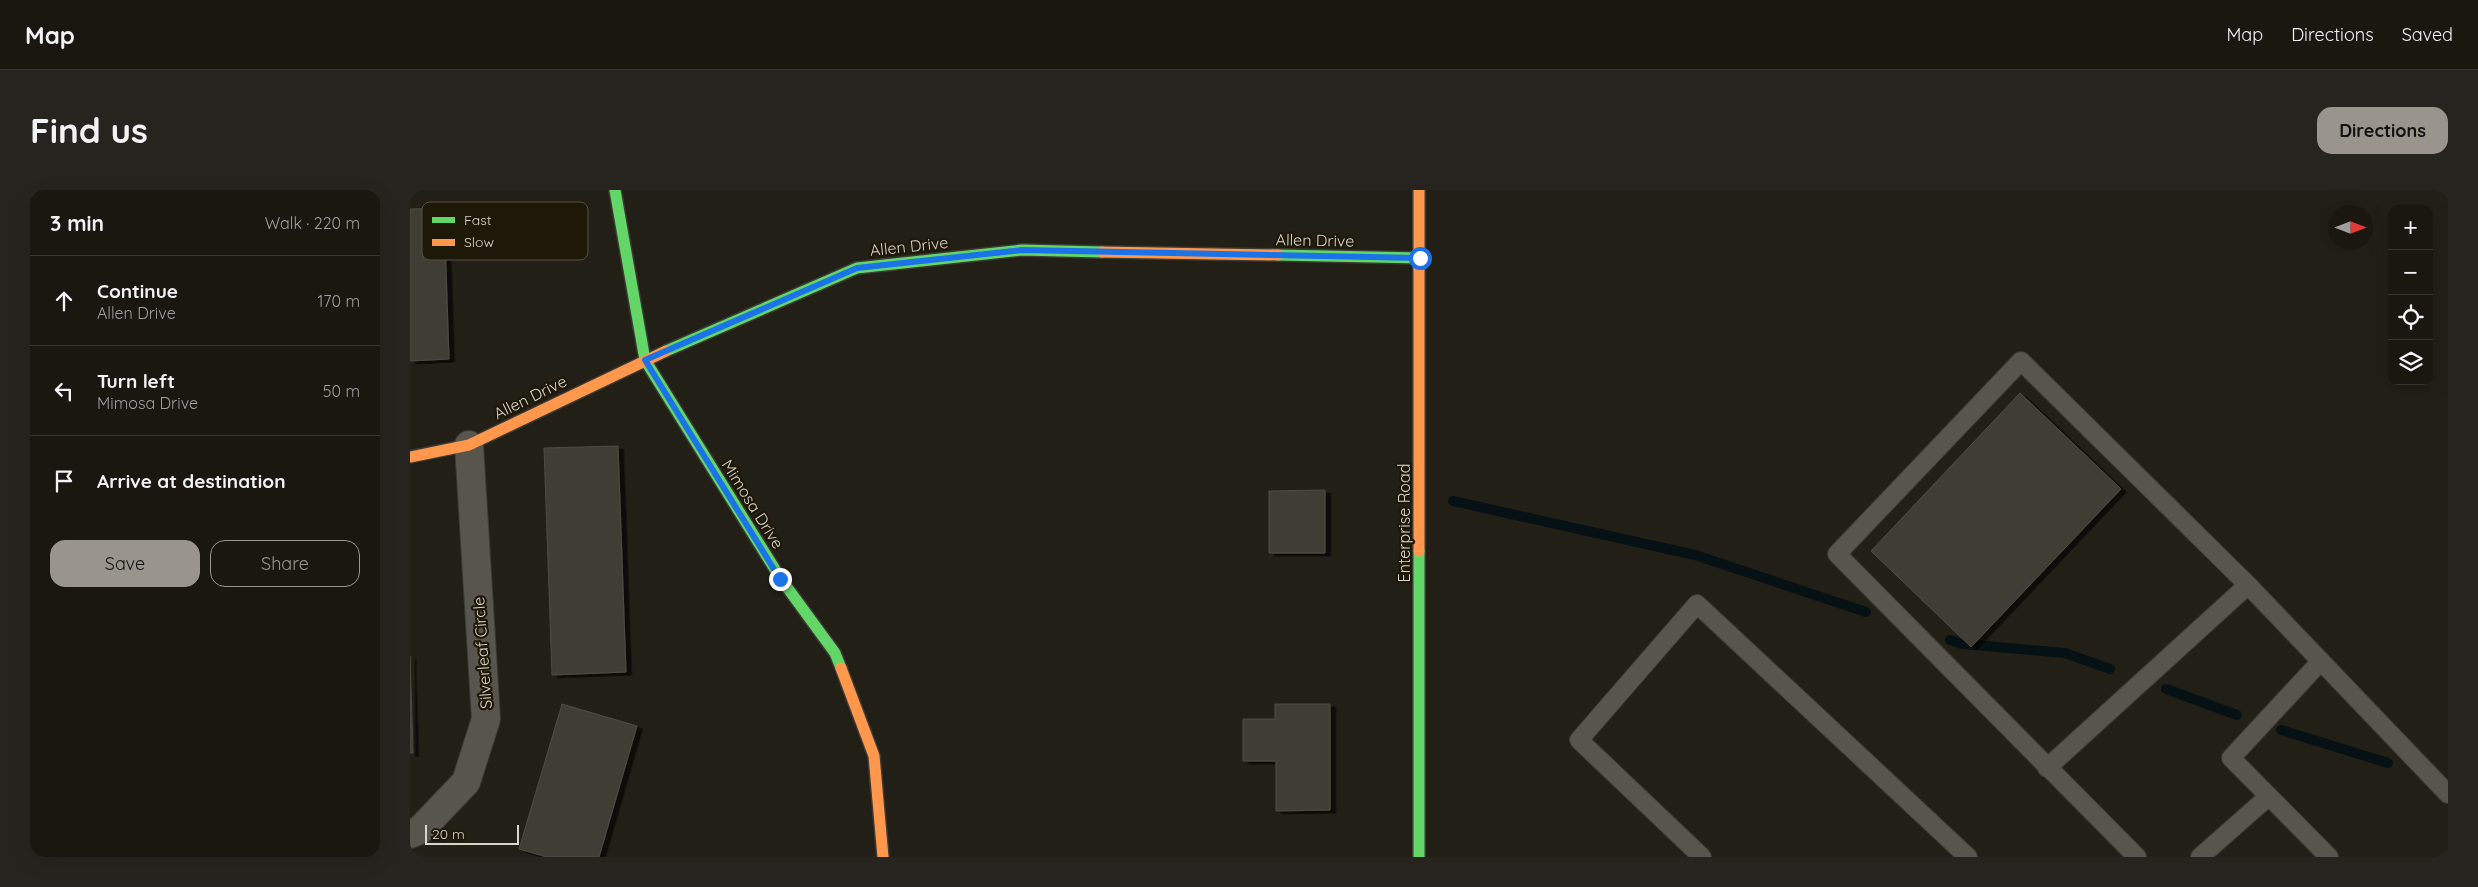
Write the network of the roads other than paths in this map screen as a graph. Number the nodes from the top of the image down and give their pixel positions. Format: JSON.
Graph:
{"nodes":[{"id":1,"x":615,"y":190,"type":"edge"},
{"id":2,"x":1420,"y":190,"type":"edge"},
{"id":3,"x":1420,"y":258,"type":"junction"},
{"id":4,"x":645,"y":360,"type":"junction"},
{"id":5,"x":469,"y":445,"type":"junction"},
{"id":6,"x":410,"y":457,"type":"edge"},
{"id":7,"x":2248,"y":585,"type":"junction"},
{"id":8,"x":2321,"y":661,"type":"junction"},
{"id":9,"x":2047,"y":768,"type":"junction"},
{"id":10,"x":2448,"y":794,"type":"edge"},
{"id":11,"x":2269,"y":796,"type":"junction"},
{"id":12,"x":410,"y":834,"type":"edge"},
{"id":13,"x":882,"y":857,"type":"edge"},
{"id":14,"x":1419,"y":857,"type":"edge"},
{"id":15,"x":1702,"y":857,"type":"edge"},
{"id":16,"x":1968,"y":857,"type":"edge"},
{"id":17,"x":2136,"y":857,"type":"edge"},
{"id":18,"x":2200,"y":857,"type":"edge"},
{"id":19,"x":2329,"y":857,"type":"edge"}],
"edges":[{"from":1,"to":4,"type":"street","name":"Mimosa Drive"},
{"from":2,"to":3,"type":"street","name":"Enterprise Road"},
{"from":3,"to":4,"type":"street","name":"Allen Drive"},
{"from":3,"to":14,"type":"street","name":"Enterprise Road"},
{"from":4,"to":5,"type":"street","name":"Allen Drive"},
{"from":4,"to":13,"type":"street","name":"Mimosa Drive"},
{"from":5,"to":6,"type":"street","name":"Allen Drive"},
{"from":5,"to":12,"type":"street","name":"Silverleaf Circle"},
{"from":7,"to":8,"type":"lane"},
{"from":7,"to":9,"type":"lane"},
{"from":7,"to":9,"type":"lane"},
{"from":8,"to":10,"type":"lane"},
{"from":8,"to":11,"type":"lane"},
{"from":9,"to":17,"type":"lane"},
{"from":11,"to":18,"type":"lane"},
{"from":11,"to":19,"type":"lane"},
{"from":15,"to":16,"type":"lane"}]}
